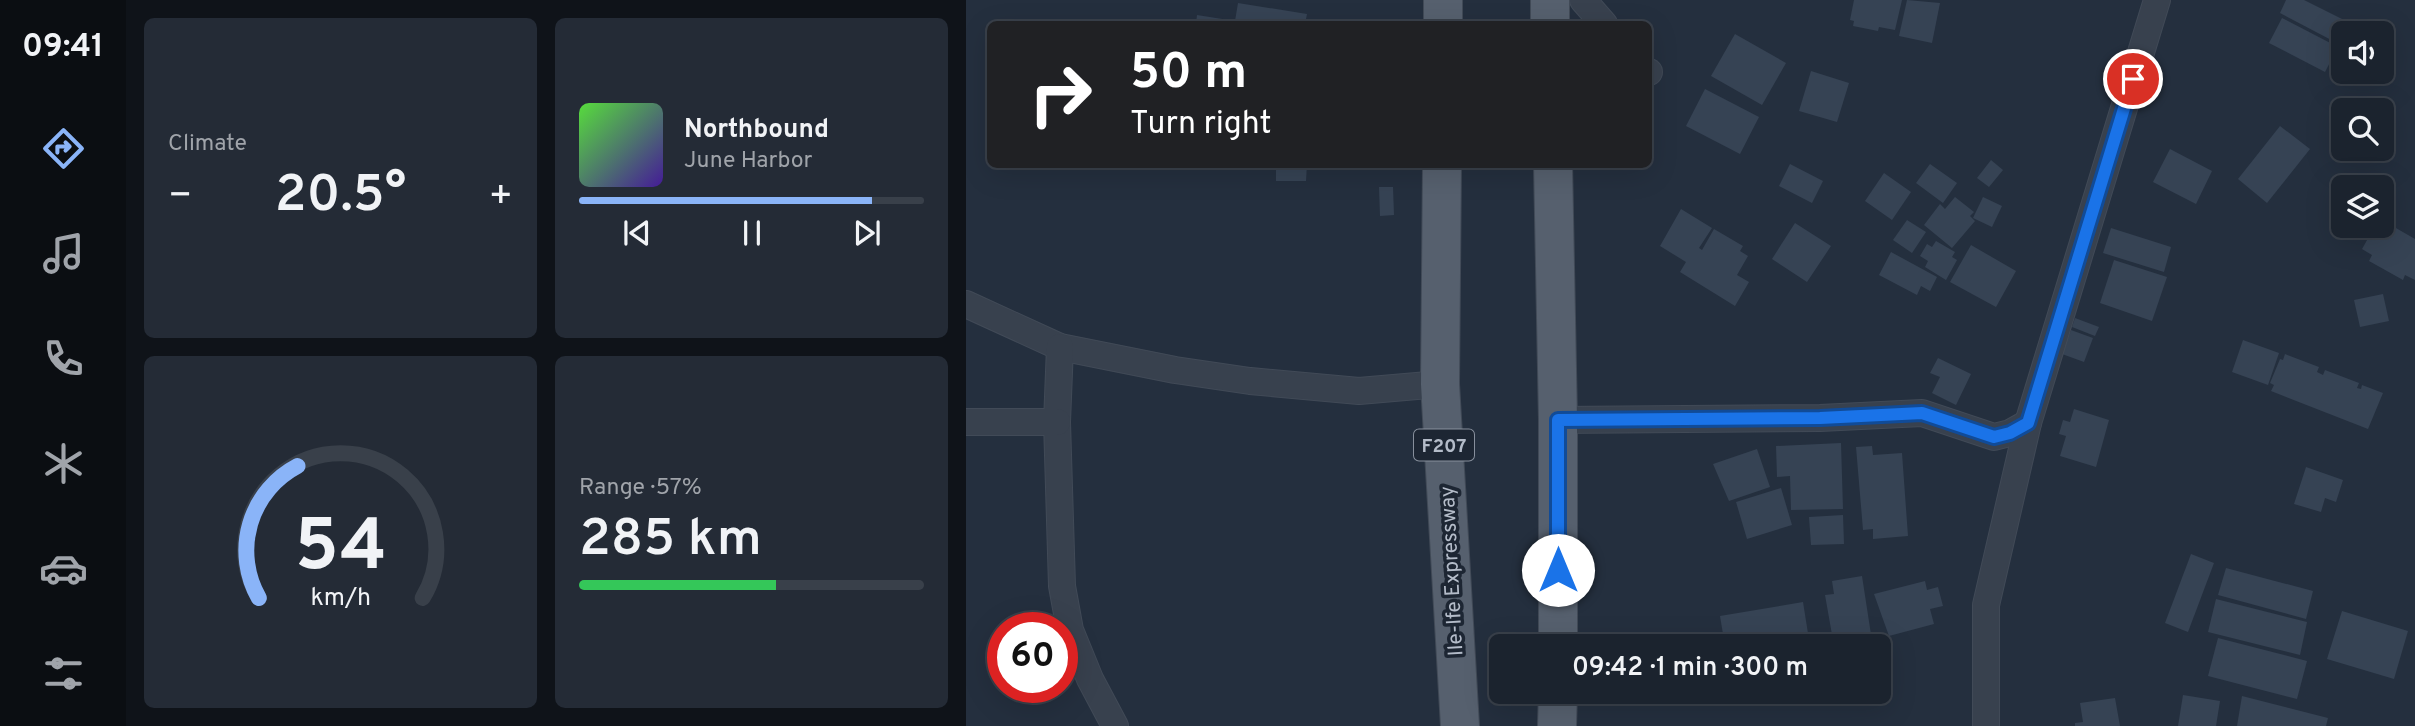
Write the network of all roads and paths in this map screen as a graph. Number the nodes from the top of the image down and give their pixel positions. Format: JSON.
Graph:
{"nodes":[{"id":1,"x":1443,"y":0,"type":"edge"},
{"id":2,"x":1550,"y":0,"type":"edge"},
{"id":3,"x":1583,"y":0,"type":"edge"},
{"id":4,"x":2157,"y":0,"type":"edge"},
{"id":5,"x":1443,"y":21,"type":"edge"},
{"id":6,"x":1550,"y":21,"type":"edge"},
{"id":7,"x":1601,"y":21,"type":"edge"},
{"id":8,"x":1442,"y":168,"type":"edge"},
{"id":9,"x":1553,"y":168,"type":"edge"},
{"id":10,"x":966,"y":304,"type":"edge"},
{"id":11,"x":1060,"y":347,"type":"junction"},
{"id":12,"x":1440,"y":384,"type":"junction"},
{"id":13,"x":1558,"y":420,"type":"junction"},
{"id":14,"x":966,"y":422,"type":"edge"},
{"id":15,"x":1057,"y":422,"type":"junction"},
{"id":16,"x":2028,"y":423,"type":"junction"},
{"id":17,"x":1558,"y":634,"type":"edge"},
{"id":18,"x":1558,"y":704,"type":"edge"},
{"id":19,"x":1115,"y":726,"type":"edge"},
{"id":20,"x":1460,"y":726,"type":"edge"},
{"id":21,"x":1558,"y":726,"type":"edge"},
{"id":22,"x":1986,"y":726,"type":"edge"}],
"edges":[{"from":1,"to":5,"type":"main road"},
{"from":2,"to":6,"type":"main road"},
{"from":3,"to":7,"type":"street"},
{"from":4,"to":16,"type":"street"},
{"from":8,"to":12,"type":"main road","name":"Ile-Ife Expressway","number":"F207"},
{"from":9,"to":13,"type":"main road"},
{"from":10,"to":11,"type":"street"},
{"from":11,"to":12,"type":"street"},
{"from":11,"to":15,"type":"street"},
{"from":12,"to":20,"type":"main road","name":"Ile-Ife Expressway","number":"F207"},
{"from":13,"to":16,"type":"street"},
{"from":13,"to":17,"type":"main road"},
{"from":14,"to":15,"type":"street"},
{"from":15,"to":19,"type":"street"},
{"from":16,"to":22,"type":"street"},
{"from":18,"to":21,"type":"main road"}]}
